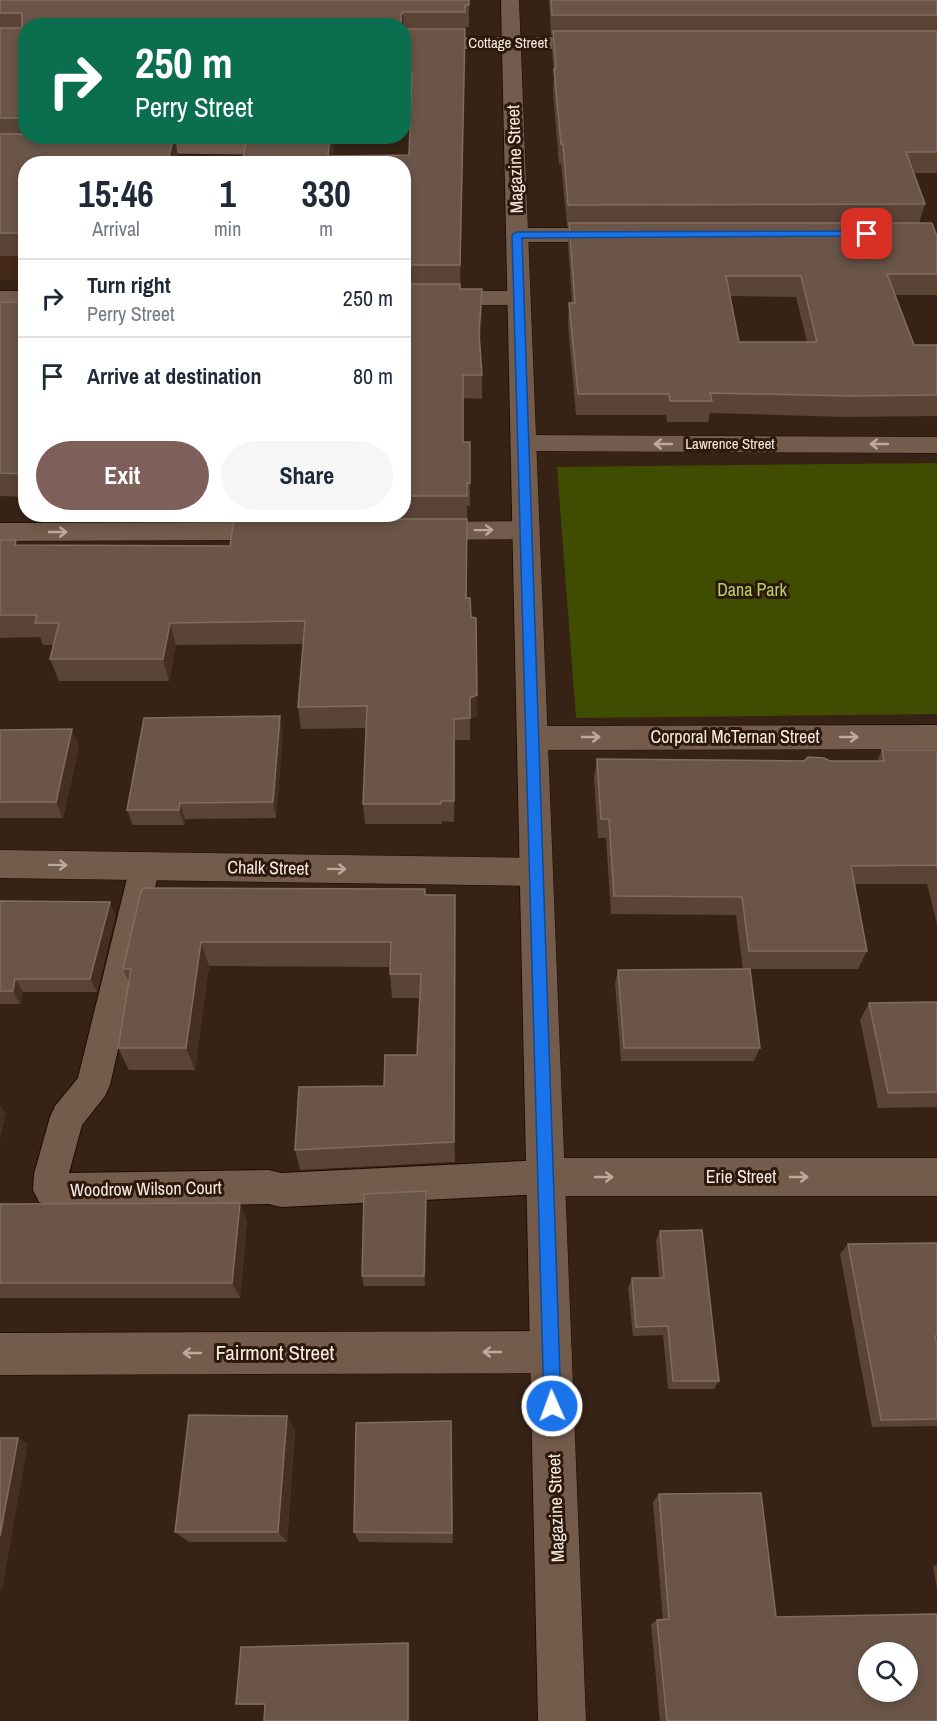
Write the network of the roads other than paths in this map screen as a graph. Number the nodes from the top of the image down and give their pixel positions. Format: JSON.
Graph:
{"nodes":[{"id":1,"x":510,"y":0,"type":"edge"},
{"id":2,"x":411,"y":43,"type":"edge"},
{"id":3,"x":512,"y":43,"type":"junction"},
{"id":4,"x":617,"y":43,"type":"edge"},
{"id":5,"x":106,"y":149,"type":"edge"},
{"id":6,"x":284,"y":149,"type":"edge"},
{"id":7,"x":517,"y":235,"type":"junction"},
{"id":8,"x":633,"y":235,"type":"edge"},
{"id":9,"x":0,"y":298,"type":"edge"},
{"id":10,"x":18,"y":298,"type":"edge"},
{"id":11,"x":411,"y":298,"type":"edge"},
{"id":12,"x":519,"y":298,"type":"junction"},
{"id":13,"x":523,"y":443,"type":"junction"},
{"id":14,"x":937,"y":445,"type":"edge"},
{"id":15,"x":526,"y":530,"type":"junction"},
{"id":16,"x":307,"y":531,"type":"edge"},
{"id":17,"x":401,"y":531,"type":"edge"},
{"id":18,"x":0,"y":532,"type":"edge"},
{"id":19,"x":937,"y":737,"type":"edge"},
{"id":20,"x":532,"y":738,"type":"junction"},
{"id":21,"x":0,"y":864,"type":"edge"},
{"id":22,"x":145,"y":866,"type":"junction"},
{"id":23,"x":536,"y":872,"type":"junction"},
{"id":24,"x":545,"y":1177,"type":"junction"},
{"id":25,"x":937,"y":1177,"type":"edge"},
{"id":26,"x":550,"y":1352,"type":"junction"},
{"id":27,"x":0,"y":1354,"type":"edge"},
{"id":28,"x":562,"y":1721,"type":"edge"}],
"edges":[{"from":1,"to":3,"type":"street","name":"Magazine Street"},
{"from":2,"to":3,"type":"street","name":"Cottage Street"},
{"from":3,"to":4,"type":"street","name":"Cottage Street"},
{"from":3,"to":7,"type":"street","name":"Magazine Street"},
{"from":5,"to":6,"type":"street"},
{"from":7,"to":8,"type":"street"},
{"from":7,"to":12,"type":"street","name":"Magazine Street"},
{"from":9,"to":10,"type":"street"},
{"from":11,"to":12,"type":"street"},
{"from":12,"to":13,"type":"street","name":"Magazine Street"},
{"from":14,"to":13,"type":"street","name":"Lawrence Street","one_way":true},
{"from":13,"to":15,"type":"street","name":"Magazine Street"},
{"from":17,"to":15,"type":"street","one_way":true},
{"from":15,"to":20,"type":"street","name":"Magazine Street"},
{"from":18,"to":16,"type":"street","one_way":true},
{"from":20,"to":19,"type":"street","name":"Corporal McTernan Street","one_way":true},
{"from":20,"to":23,"type":"street","name":"Magazine Street"},
{"from":21,"to":22,"type":"street","name":"Chalk Street","one_way":true},
{"from":22,"to":23,"type":"street","name":"Chalk Street","one_way":true},
{"from":22,"to":24,"type":"street","name":"Woodrow Wilson Court"},
{"from":23,"to":24,"type":"street","name":"Magazine Street"},
{"from":24,"to":25,"type":"street","name":"Erie Street","one_way":true},
{"from":24,"to":26,"type":"street","name":"Magazine Street"},
{"from":26,"to":27,"type":"street","name":"Fairmont Street","one_way":true},
{"from":26,"to":28,"type":"street","name":"Magazine Street"}]}
